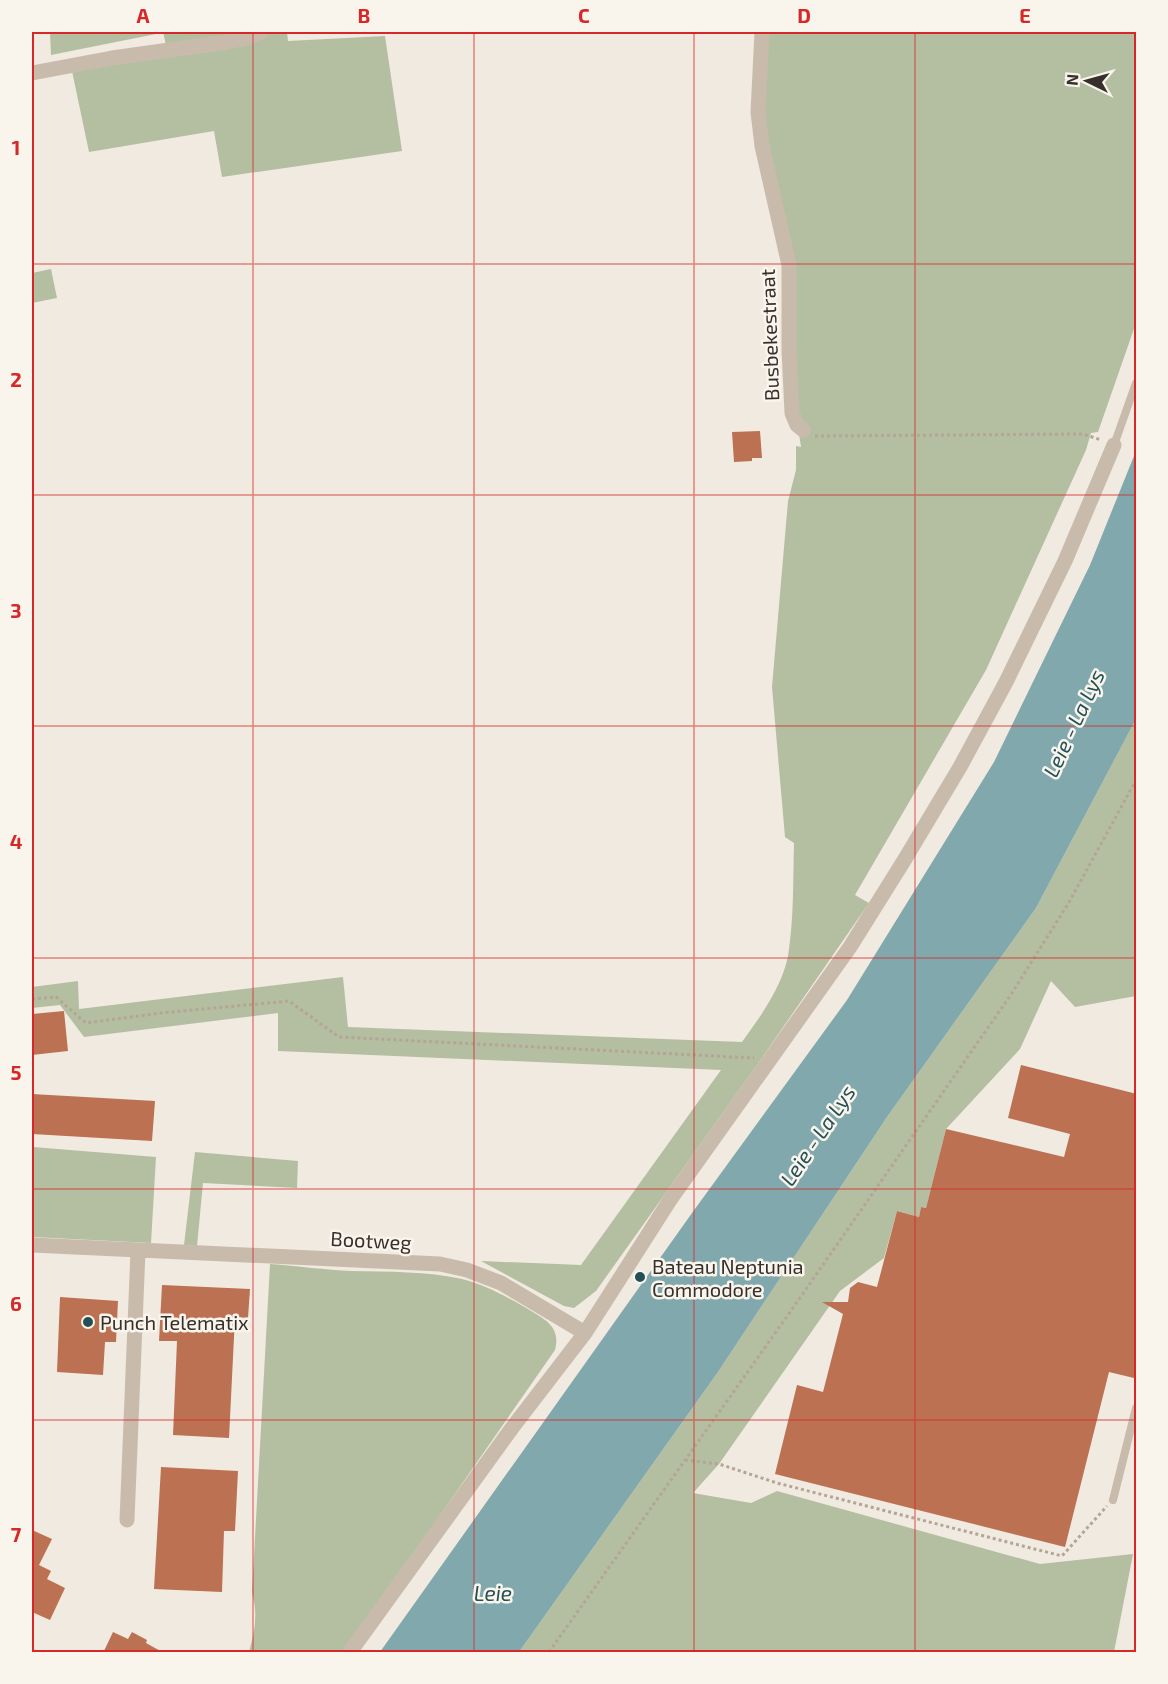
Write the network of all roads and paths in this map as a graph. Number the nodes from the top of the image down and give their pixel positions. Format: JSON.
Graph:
{"nodes":[{"id":1,"x":261,"y":32,"type":"edge"},
{"id":2,"x":762,"y":32,"type":"edge"},
{"id":3,"x":32,"y":73,"type":"edge"},
{"id":4,"x":1137,"y":383,"type":"edge"},
{"id":5,"x":803,"y":430,"type":"joint"},
{"id":6,"x":1114,"y":445,"type":"junction"},
{"id":7,"x":1137,"y":780,"type":"edge"},
{"id":8,"x":32,"y":999,"type":"edge"},
{"id":9,"x":768,"y":1060,"type":"junction"},
{"id":10,"x":32,"y":1245,"type":"edge"},
{"id":11,"x":138,"y":1251,"type":"junction"},
{"id":12,"x":585,"y":1333,"type":"junction"},
{"id":13,"x":1137,"y":1408,"type":"edge"},
{"id":14,"x":685,"y":1460,"type":"junction"},
{"id":15,"x":1113,"y":1500,"type":"joint"},
{"id":16,"x":127,"y":1520,"type":"dead end"},
{"id":17,"x":351,"y":1653,"type":"edge"},
{"id":18,"x":549,"y":1653,"type":"edge"}],
"edges":[{"from":1,"to":3,"type":"street"},
{"from":2,"to":5,"type":"street","name":"Busbekestraat"},
{"from":4,"to":6,"type":"lane"},
{"from":5,"to":6,"type":"path"},
{"from":6,"to":9,"type":"street"},
{"from":7,"to":14,"type":"path"},
{"from":8,"to":9,"type":"path"},
{"from":9,"to":12,"type":"street"},
{"from":10,"to":11,"type":"street","name":"Bootweg"},
{"from":11,"to":12,"type":"street","name":"Bootweg"},
{"from":11,"to":16,"type":"street"},
{"from":12,"to":17,"type":"street"},
{"from":13,"to":15,"type":"lane"},
{"from":14,"to":15,"type":"path"},
{"from":14,"to":18,"type":"path"}]}
